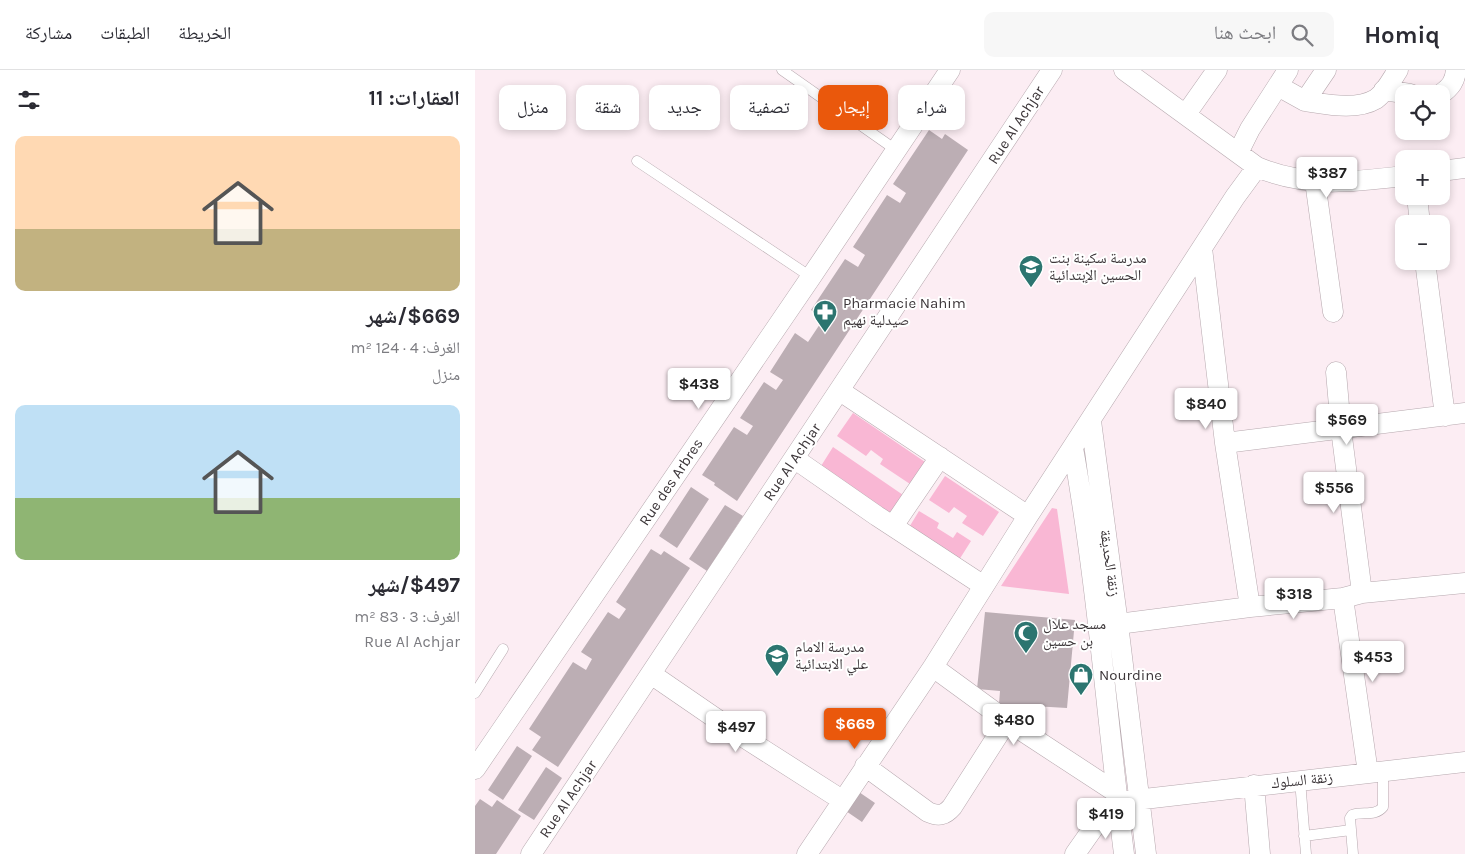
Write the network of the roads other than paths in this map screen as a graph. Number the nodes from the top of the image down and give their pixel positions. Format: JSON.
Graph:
{"nodes":[{"id":1,"x":782,"y":70,"type":"edge"},
{"id":2,"x":950,"y":70,"type":"edge"},
{"id":3,"x":1052,"y":70,"type":"edge"},
{"id":4,"x":1123,"y":70,"type":"edge"},
{"id":5,"x":1217,"y":70,"type":"edge"},
{"id":6,"x":1326,"y":70,"type":"edge"},
{"id":7,"x":1398,"y":70,"type":"edge"},
{"id":8,"x":1456,"y":70,"type":"edge"},
{"id":9,"x":1283,"y":78,"type":"edge"},
{"id":10,"x":1450,"y":86,"type":"edge"},
{"id":11,"x":1384,"y":90,"type":"junction"},
{"id":12,"x":1395,"y":92,"type":"edge"},
{"id":13,"x":1305,"y":101,"type":"junction"},
{"id":14,"x":1186,"y":114,"type":"junction"},
{"id":15,"x":896,"y":150,"type":"junction"},
{"id":16,"x":1237,"y":153,"type":"junction"},
{"id":17,"x":637,"y":161,"type":"dead end"},
{"id":18,"x":1257,"y":167,"type":"junction"},
{"id":19,"x":1465,"y":168,"type":"edge"},
{"id":20,"x":1450,"y":170,"type":"edge"},
{"id":21,"x":1395,"y":177,"type":"edge"},
{"id":22,"x":1315,"y":181,"type":"junction"},
{"id":23,"x":1202,"y":248,"type":"junction"},
{"id":24,"x":1426,"y":270,"type":"edge"},
{"id":25,"x":811,"y":277,"type":"junction"},
{"id":26,"x":1333,"y":312,"type":"dead end"},
{"id":27,"x":1336,"y":372,"type":"dead end"},
{"id":28,"x":840,"y":391,"type":"junction"},
{"id":29,"x":1465,"y":413,"type":"edge"},
{"id":30,"x":1445,"y":416,"type":"junction"},
{"id":31,"x":1091,"y":421,"type":"junction"},
{"id":32,"x":1341,"y":429,"type":"junction"},
{"id":33,"x":1225,"y":444,"type":"junction"},
{"id":34,"x":1073,"y":448,"type":"junction"},
{"id":35,"x":940,"y":457,"type":"junction"},
{"id":36,"x":795,"y":459,"type":"junction"},
{"id":37,"x":1028,"y":516,"type":"junction"},
{"id":38,"x":893,"y":526,"type":"junction"},
{"id":39,"x":1465,"y":584,"type":"edge"},
{"id":40,"x":984,"y":586,"type":"junction"},
{"id":41,"x":1353,"y":596,"type":"junction"},
{"id":42,"x":1250,"y":607,"type":"junction"},
{"id":43,"x":1118,"y":624,"type":"junction"},
{"id":44,"x":503,"y":649,"type":"dead end"},
{"id":45,"x":933,"y":667,"type":"junction"},
{"id":46,"x":651,"y":674,"type":"junction"},
{"id":47,"x":475,"y":693,"type":"edge"},
{"id":48,"x":1007,"y":721,"type":"junction"},
{"id":49,"x":1465,"y":762,"type":"edge"},
{"id":50,"x":865,"y":766,"type":"junction"},
{"id":51,"x":475,"y":769,"type":"edge"},
{"id":52,"x":1376,"y":772,"type":"junction"},
{"id":53,"x":1300,"y":780,"type":"junction"},
{"id":54,"x":1254,"y":785,"type":"junction"},
{"id":55,"x":1117,"y":797,"type":"junction"},
{"id":56,"x":842,"y":800,"type":"junction"},
{"id":57,"x":1140,"y":800,"type":"junction"},
{"id":58,"x":1351,"y":830,"type":"junction"},
{"id":59,"x":1304,"y":836,"type":"junction"},
{"id":60,"x":531,"y":854,"type":"edge"},
{"id":61,"x":807,"y":854,"type":"edge"},
{"id":62,"x":1075,"y":854,"type":"edge"},
{"id":63,"x":1124,"y":854,"type":"edge"},
{"id":64,"x":1146,"y":854,"type":"edge"},
{"id":65,"x":1260,"y":854,"type":"edge"},
{"id":66,"x":1306,"y":854,"type":"edge"},
{"id":67,"x":1353,"y":854,"type":"edge"}],
"edges":[{"from":1,"to":15,"type":"lane"},
{"from":2,"to":15,"type":"street","name":"Rue des Arbres"},
{"from":3,"to":28,"type":"street","name":"Rue Al Achjar"},
{"from":4,"to":14,"type":"street"},
{"from":5,"to":14,"type":"street"},
{"from":6,"to":13,"type":"street"},
{"from":7,"to":11,"type":"street"},
{"from":8,"to":10,"type":"street"},
{"from":9,"to":13,"type":"street"},
{"from":9,"to":16,"type":"street"},
{"from":11,"to":12,"type":"street"},
{"from":11,"to":13,"type":"street"},
{"from":14,"to":16,"type":"street"},
{"from":15,"to":25,"type":"street","name":"Rue des Arbres"},
{"from":16,"to":18,"type":"street"},
{"from":17,"to":25,"type":"lane"},
{"from":18,"to":22,"type":"street"},
{"from":18,"to":23,"type":"street"},
{"from":19,"to":20,"type":"street"},
{"from":21,"to":22,"type":"street"},
{"from":22,"to":26,"type":"street"},
{"from":23,"to":31,"type":"street"},
{"from":23,"to":33,"type":"street"},
{"from":24,"to":30,"type":"street"},
{"from":25,"to":51,"type":"street","name":"Rue des Arbres"},
{"from":27,"to":32,"type":"street"},
{"from":28,"to":35,"type":"street"},
{"from":28,"to":36,"type":"street","name":"Rue Al Achjar"},
{"from":29,"to":30,"type":"street"},
{"from":30,"to":32,"type":"street"},
{"from":31,"to":34,"type":"street"},
{"from":31,"to":43,"type":"street","name":"زنقة الحديقة"},
{"from":32,"to":33,"type":"street"},
{"from":32,"to":41,"type":"street"},
{"from":33,"to":42,"type":"street"},
{"from":34,"to":37,"type":"street"},
{"from":34,"to":55,"type":"street","name":"زنقة الحديقة"},
{"from":35,"to":37,"type":"street"},
{"from":35,"to":38,"type":"street"},
{"from":36,"to":38,"type":"street"},
{"from":36,"to":46,"type":"street","name":"Rue Al Achjar"},
{"from":37,"to":40,"type":"street"},
{"from":38,"to":40,"type":"street"},
{"from":39,"to":41,"type":"street"},
{"from":40,"to":45,"type":"street"},
{"from":41,"to":42,"type":"street"},
{"from":41,"to":52,"type":"street"},
{"from":42,"to":43,"type":"street"},
{"from":43,"to":57,"type":"street","name":"زنقة الحديقة"},
{"from":44,"to":47,"type":"lane"},
{"from":45,"to":48,"type":"street"},
{"from":45,"to":50,"type":"street"},
{"from":46,"to":56,"type":"street"},
{"from":46,"to":60,"type":"street","name":"Rue Al Achjar"},
{"from":48,"to":50,"type":"street"},
{"from":48,"to":55,"type":"street"},
{"from":49,"to":52,"type":"street","name":"زنقة السلوك"},
{"from":50,"to":56,"type":"street"},
{"from":52,"to":53,"type":"street","name":"زنقة السلوك"},
{"from":52,"to":58,"type":"lane"},
{"from":53,"to":54,"type":"street","name":"زنقة السلوك"},
{"from":53,"to":59,"type":"lane"},
{"from":54,"to":57,"type":"street","name":"زنقة السلوك"},
{"from":54,"to":65,"type":"street"},
{"from":55,"to":57,"type":"street","name":"زنقة السلوك"},
{"from":55,"to":62,"type":"street"},
{"from":55,"to":63,"type":"street","name":"زنقة الحديقة"},
{"from":56,"to":61,"type":"street"},
{"from":57,"to":64,"type":"street","name":"زنقة الحديقة"},
{"from":58,"to":59,"type":"lane"},
{"from":58,"to":67,"type":"lane"},
{"from":59,"to":66,"type":"lane"}]}
